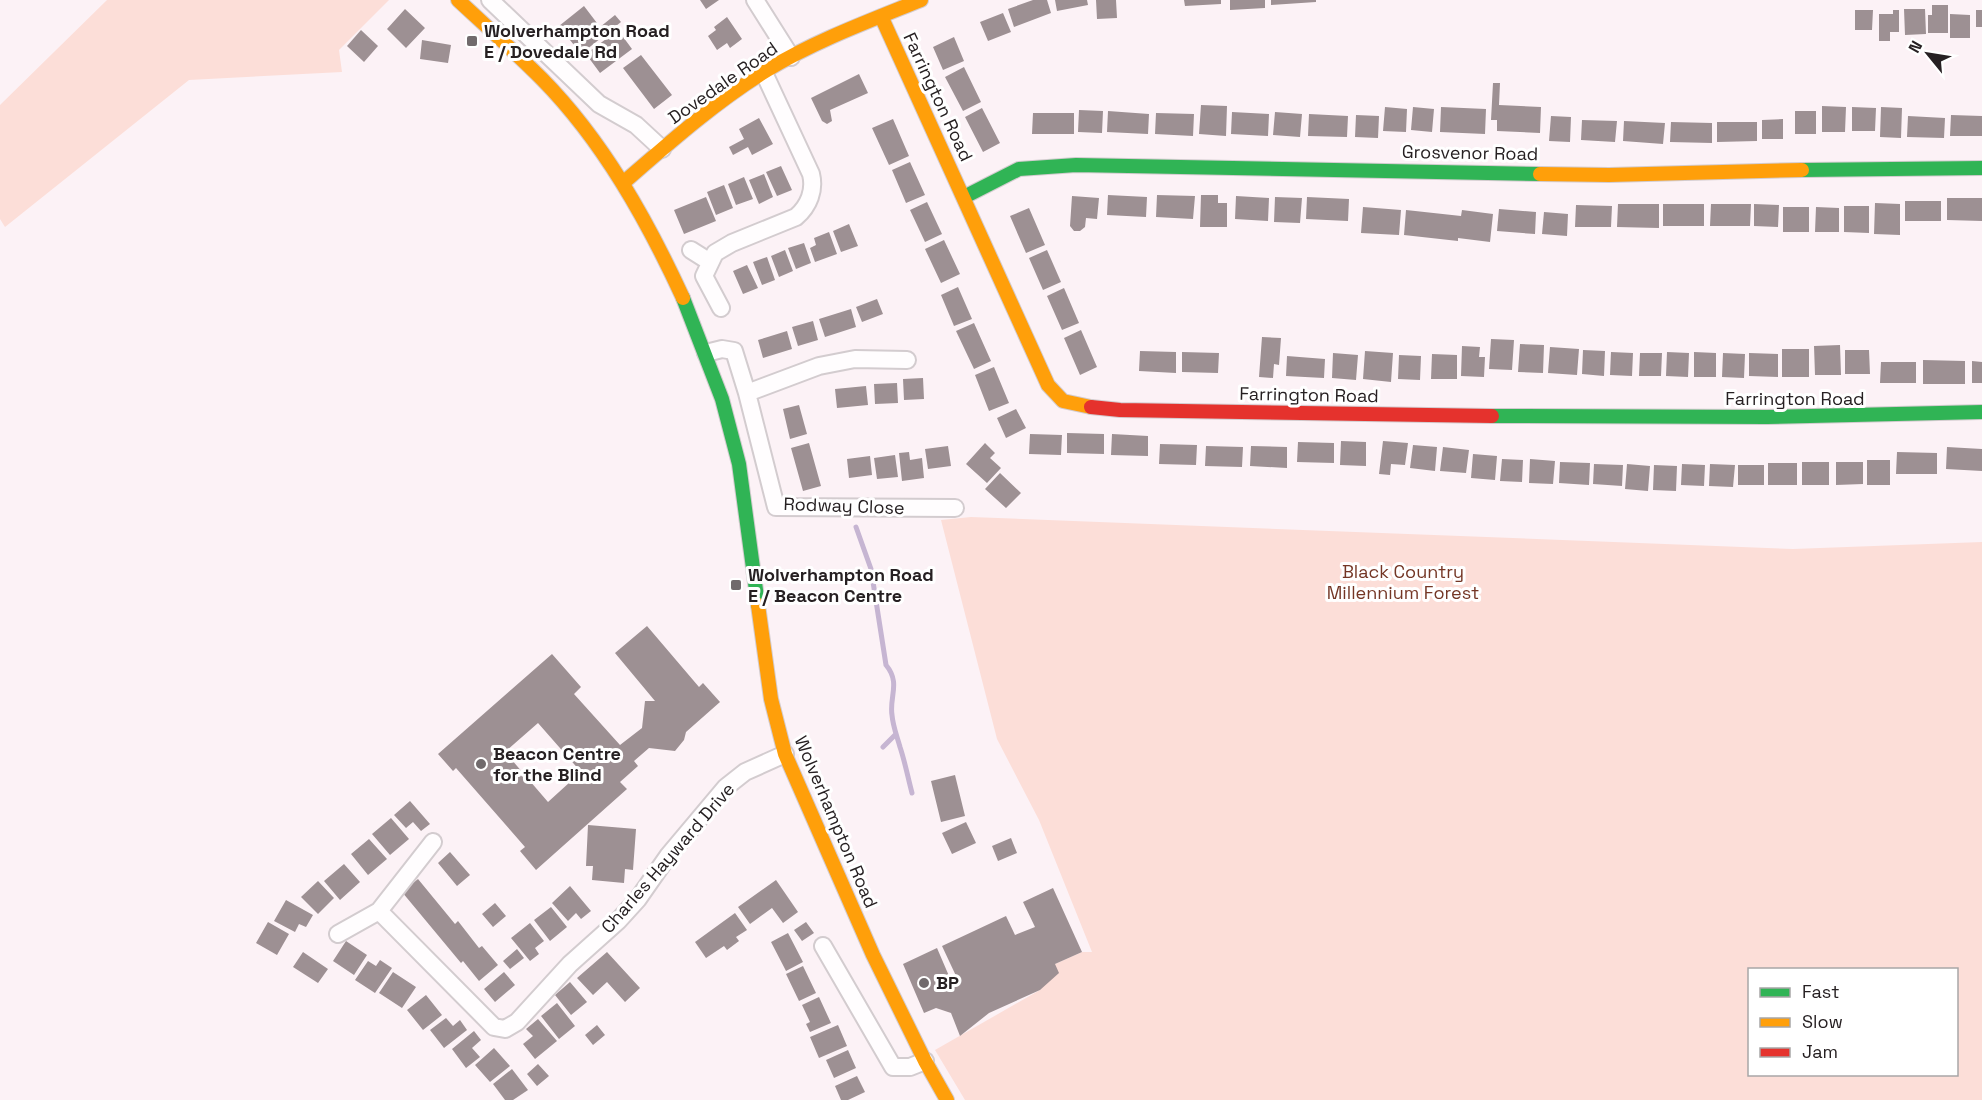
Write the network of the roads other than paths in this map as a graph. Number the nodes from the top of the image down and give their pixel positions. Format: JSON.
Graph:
{"nodes":[{"id":1,"x":458,"y":0,"type":"edge"},
{"id":2,"x":490,"y":0,"type":"edge"},
{"id":3,"x":755,"y":0,"type":"edge"},
{"id":4,"x":921,"y":0,"type":"edge"},
{"id":5,"x":881,"y":16,"type":"junction"},
{"id":6,"x":790,"y":57,"type":"junction"},
{"id":7,"x":764,"y":73,"type":"junction"},
{"id":8,"x":662,"y":149,"type":"junction"},
{"id":9,"x":1982,"y":168,"type":"edge"},
{"id":10,"x":623,"y":183,"type":"junction"},
{"id":11,"x":964,"y":197,"type":"junction"},
{"id":12,"x":691,"y":250,"type":"dead end"},
{"id":13,"x":710,"y":262,"type":"junction"},
{"id":14,"x":721,"y":308,"type":"dead end"},
{"id":15,"x":706,"y":353,"type":"junction"},
{"id":16,"x":907,"y":360,"type":"dead end"},
{"id":17,"x":747,"y":393,"type":"junction"},
{"id":18,"x":1982,"y":411,"type":"edge"},
{"id":19,"x":955,"y":508,"type":"dead end"},
{"id":20,"x":785,"y":754,"type":"junction"},
{"id":21,"x":433,"y":842,"type":"dead end"},
{"id":22,"x":379,"y":910,"type":"junction"},
{"id":23,"x":338,"y":934,"type":"dead end"},
{"id":24,"x":823,"y":946,"type":"dead end"},
{"id":25,"x":926,"y":1061,"type":"junction"},
{"id":26,"x":947,"y":1100,"type":"edge"}],
"edges":[{"from":1,"to":10,"type":"street","name":"Wolverhampton Road"},
{"from":2,"to":8,"type":"street"},
{"from":3,"to":6,"type":"street"},
{"from":4,"to":5,"type":"street","name":"Dovedale Road"},
{"from":5,"to":6,"type":"street","name":"Dovedale Road"},
{"from":5,"to":11,"type":"street","name":"Farrington Road"},
{"from":6,"to":7,"type":"street","name":"Dovedale Road"},
{"from":7,"to":8,"type":"street","name":"Dovedale Road"},
{"from":7,"to":13,"type":"street"},
{"from":8,"to":10,"type":"street","name":"Dovedale Road"},
{"from":9,"to":11,"type":"street","name":"Grosvenor Road"},
{"from":10,"to":15,"type":"street","name":"Wolverhampton Road"},
{"from":11,"to":18,"type":"street","name":"Farrington Road"},
{"from":12,"to":13,"type":"street"},
{"from":13,"to":14,"type":"street"},
{"from":15,"to":17,"type":"street","name":"Rodway Close"},
{"from":15,"to":20,"type":"street","name":"Wolverhampton Road"},
{"from":16,"to":17,"type":"street"},
{"from":17,"to":19,"type":"street","name":"Rodway Close"},
{"from":20,"to":22,"type":"street","name":"Charles Hayward Drive"},
{"from":20,"to":25,"type":"street","name":"Wolverhampton Road"},
{"from":21,"to":22,"type":"street"},
{"from":22,"to":23,"type":"street"},
{"from":24,"to":25,"type":"street"},
{"from":25,"to":26,"type":"street","name":"Wolverhampton Road"}]}
